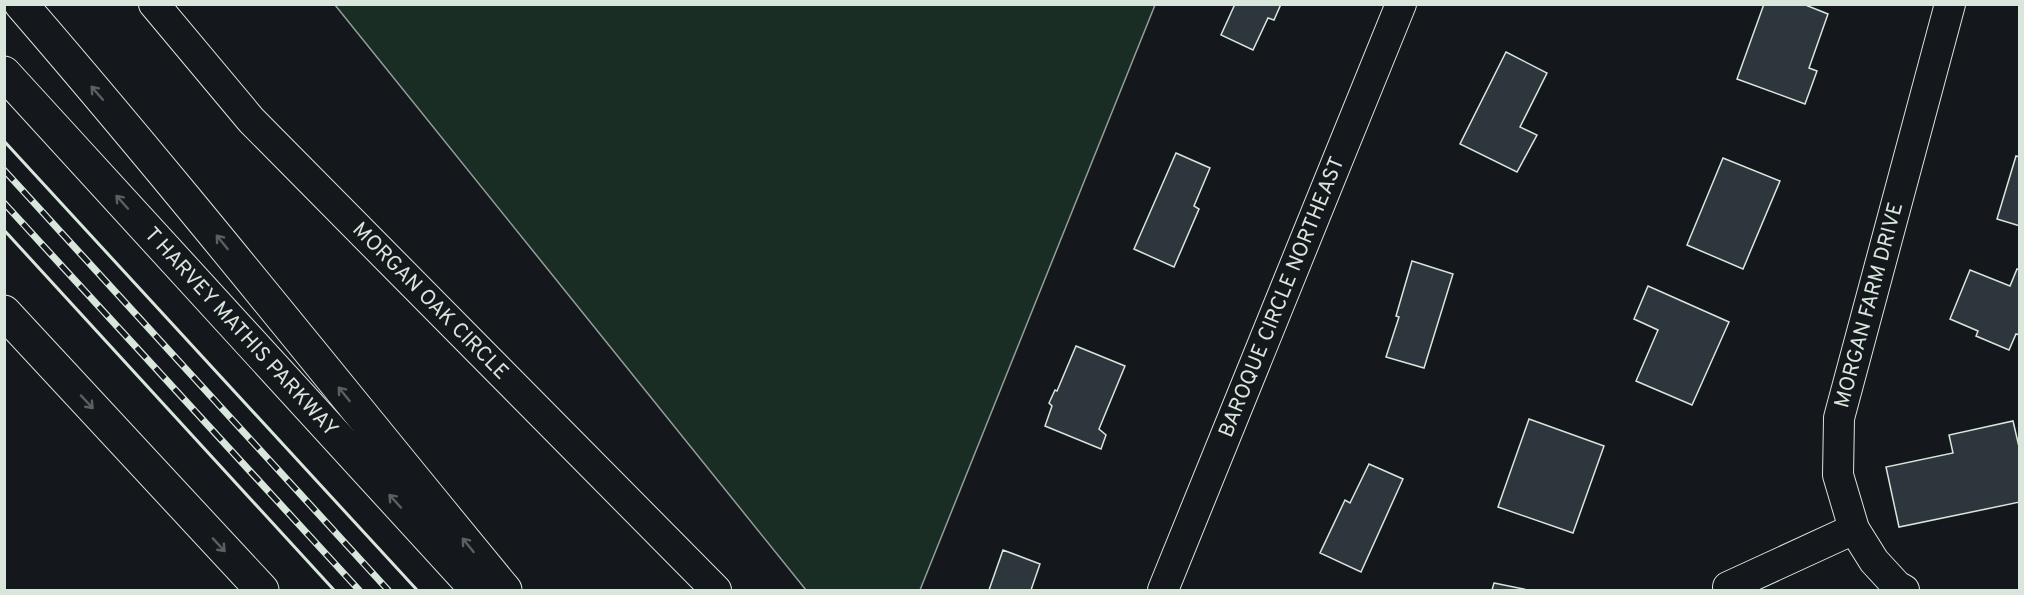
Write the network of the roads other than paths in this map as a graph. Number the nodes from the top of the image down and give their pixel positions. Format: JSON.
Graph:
{"nodes":[{"id":1,"x":21,"y":4,"type":"edge"},
{"id":2,"x":154,"y":4,"type":"edge"},
{"id":3,"x":1401,"y":4,"type":"edge"},
{"id":4,"x":1950,"y":4,"type":"edge"},
{"id":5,"x":4,"y":73,"type":"edge"},
{"id":6,"x":4,"y":312,"type":"edge"},
{"id":7,"x":4,"y":336,"type":"edge"},
{"id":8,"x":54,"y":367,"type":"junction"},
{"id":9,"x":1854,"y":529,"type":"junction"},
{"id":10,"x":1728,"y":587,"type":"dead end"},
{"id":11,"x":262,"y":591,"type":"edge"},
{"id":12,"x":477,"y":591,"type":"edge"},
{"id":13,"x":505,"y":591,"type":"edge"},
{"id":14,"x":716,"y":591,"type":"edge"},
{"id":15,"x":1163,"y":591,"type":"edge"},
{"id":16,"x":1904,"y":591,"type":"edge"}],
"edges":[{"from":13,"to":1,"type":"highway","one_way":true},
{"from":2,"to":14,"type":"street","name":"MORGAN OAK CIRCLE"},
{"from":3,"to":15,"type":"street","name":"BAROQUE CIRCLE NORTHEAST"},
{"from":4,"to":9,"type":"street","name":"MORGAN FARM DRIVE"},
{"from":12,"to":5,"type":"highway","name":"T HARVEY MATHIS PARKWAY","one_way":true},
{"from":6,"to":8,"type":"highway"},
{"from":7,"to":8,"type":"highway"},
{"from":8,"to":11,"type":"highway","one_way":true},
{"from":9,"to":10,"type":"street"},
{"from":9,"to":16,"type":"street","name":"MORGAN FARM DRIVE"}]}
